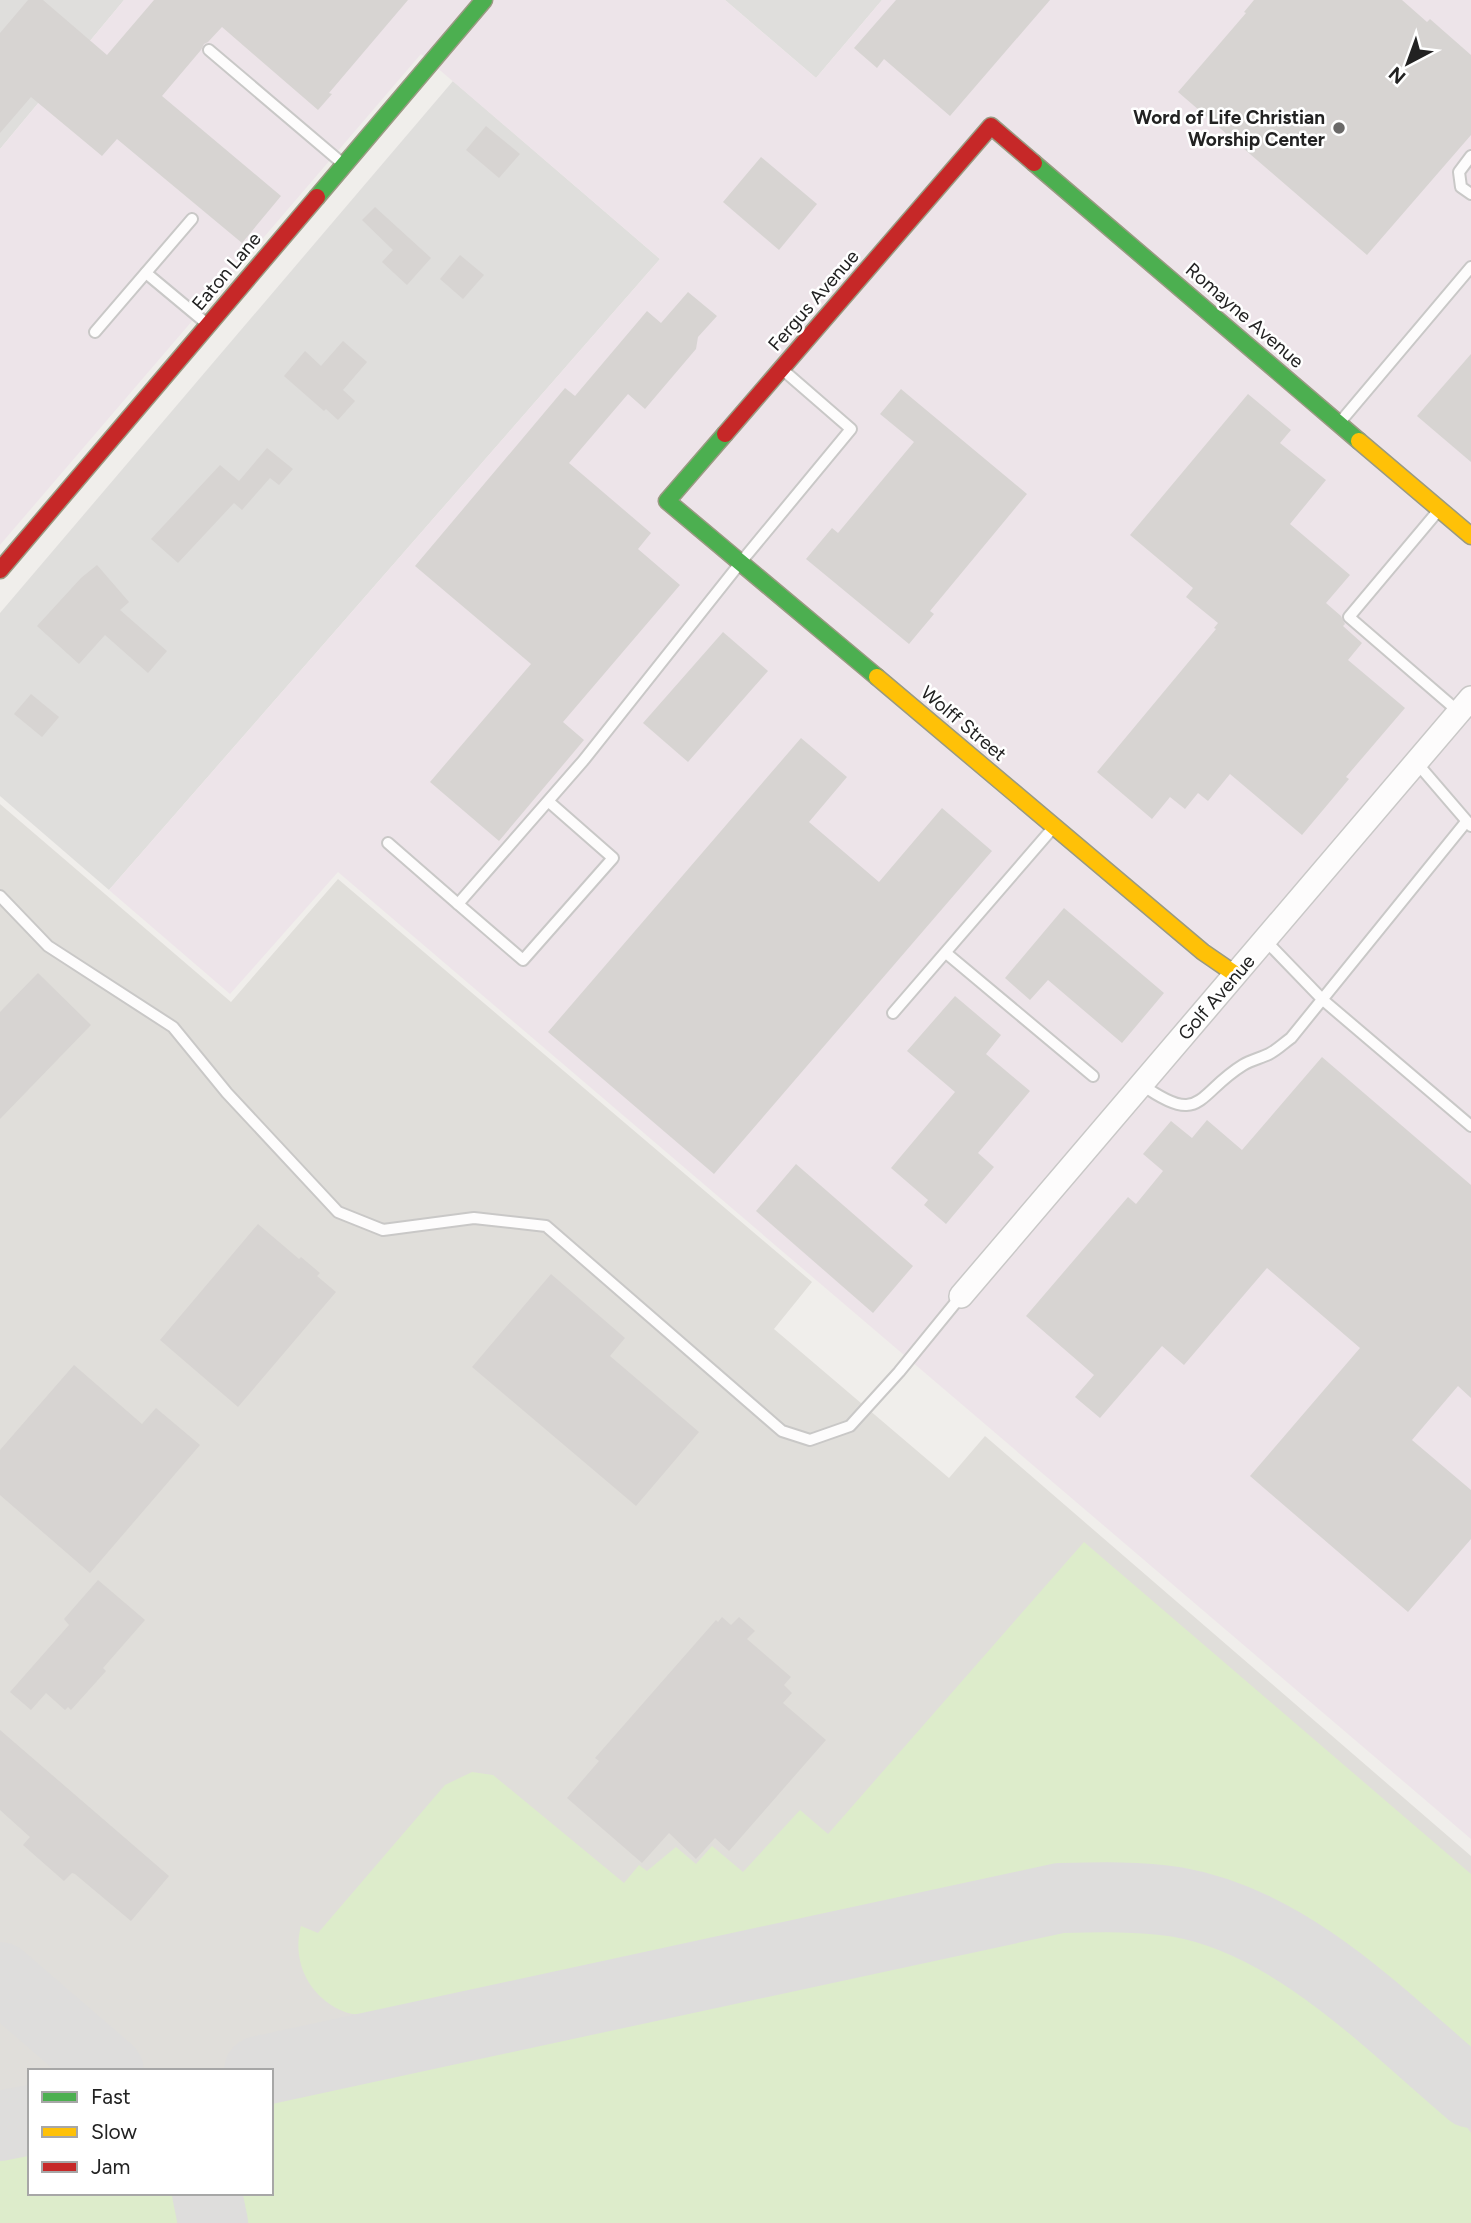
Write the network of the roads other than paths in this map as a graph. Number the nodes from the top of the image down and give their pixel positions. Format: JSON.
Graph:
{"nodes":[{"id":1,"x":484,"y":0,"type":"edge"},
{"id":2,"x":209,"y":50,"type":"dead end"},
{"id":3,"x":991,"y":126,"type":"joint"},
{"id":4,"x":1471,"y":156,"type":"edge"},
{"id":5,"x":344,"y":165,"type":"junction"},
{"id":6,"x":1471,"y":194,"type":"edge"},
{"id":7,"x":192,"y":219,"type":"dead end"},
{"id":8,"x":1471,"y":267,"type":"edge"},
{"id":9,"x":146,"y":273,"type":"junction"},
{"id":10,"x":208,"y":325,"type":"junction"},
{"id":11,"x":95,"y":332,"type":"dead end"},
{"id":12,"x":781,"y":369,"type":"junction"},
{"id":13,"x":1339,"y":424,"type":"junction"},
{"id":14,"x":667,"y":501,"type":"joint"},
{"id":15,"x":1439,"y":509,"type":"junction"},
{"id":16,"x":1471,"y":536,"type":"edge"},
{"id":17,"x":741,"y":562,"type":"junction"},
{"id":18,"x":0,"y":570,"type":"edge"},
{"id":19,"x":1465,"y":705,"type":"edge"},
{"id":20,"x":1416,"y":762,"type":"junction"},
{"id":21,"x":548,"y":801,"type":"junction"},
{"id":22,"x":1468,"y":824,"type":"edge"},
{"id":23,"x":1054,"y":827,"type":"junction"},
{"id":24,"x":388,"y":843,"type":"dead end"},
{"id":25,"x":0,"y":896,"type":"edge"},
{"id":26,"x":458,"y":904,"type":"junction"},
{"id":27,"x":1265,"y":940,"type":"junction"},
{"id":28,"x":946,"y":953,"type":"junction"},
{"id":29,"x":1235,"y":974,"type":"junction"},
{"id":30,"x":1324,"y":1000,"type":"junction"},
{"id":31,"x":893,"y":1013,"type":"dead end"},
{"id":32,"x":1093,"y":1076,"type":"dead end"},
{"id":33,"x":1141,"y":1084,"type":"junction"},
{"id":34,"x":1471,"y":1126,"type":"edge"},
{"id":35,"x":961,"y":1296,"type":"joint"}],
"edges":[{"from":1,"to":5,"type":"street","name":"Eaton Lane"},
{"from":2,"to":5,"type":"lane"},
{"from":3,"to":12,"type":"street","name":"Fergus Avenue"},
{"from":3,"to":13,"type":"street","name":"Romayne Avenue"},
{"from":4,"to":6,"type":"lane"},
{"from":5,"to":10,"type":"street","name":"Eaton Lane"},
{"from":7,"to":9,"type":"lane"},
{"from":8,"to":13,"type":"lane"},
{"from":9,"to":10,"type":"lane"},
{"from":9,"to":11,"type":"lane"},
{"from":10,"to":18,"type":"street","name":"Eaton Lane"},
{"from":12,"to":14,"type":"street","name":"Fergus Avenue"},
{"from":12,"to":17,"type":"lane"},
{"from":13,"to":15,"type":"street","name":"Romayne Avenue"},
{"from":14,"to":17,"type":"street","name":"Wolff Street"},
{"from":15,"to":16,"type":"street","name":"Romayne Avenue"},
{"from":15,"to":19,"type":"lane"},
{"from":17,"to":21,"type":"lane"},
{"from":17,"to":23,"type":"street","name":"Wolff Street"},
{"from":19,"to":20,"type":"street","name":"Golf Avenue"},
{"from":20,"to":22,"type":"lane"},
{"from":20,"to":27,"type":"street","name":"Golf Avenue"},
{"from":21,"to":26,"type":"lane"},
{"from":21,"to":26,"type":"lane"},
{"from":22,"to":30,"type":"lane"},
{"from":23,"to":28,"type":"lane"},
{"from":23,"to":29,"type":"street","name":"Wolff Street"},
{"from":24,"to":26,"type":"lane"},
{"from":25,"to":35,"type":"lane"},
{"from":27,"to":29,"type":"street","name":"Golf Avenue"},
{"from":27,"to":30,"type":"lane"},
{"from":28,"to":31,"type":"lane"},
{"from":28,"to":32,"type":"lane"},
{"from":29,"to":33,"type":"street","name":"Golf Avenue"},
{"from":30,"to":33,"type":"lane"},
{"from":30,"to":34,"type":"lane"},
{"from":33,"to":35,"type":"street","name":"Golf Avenue"}]}
